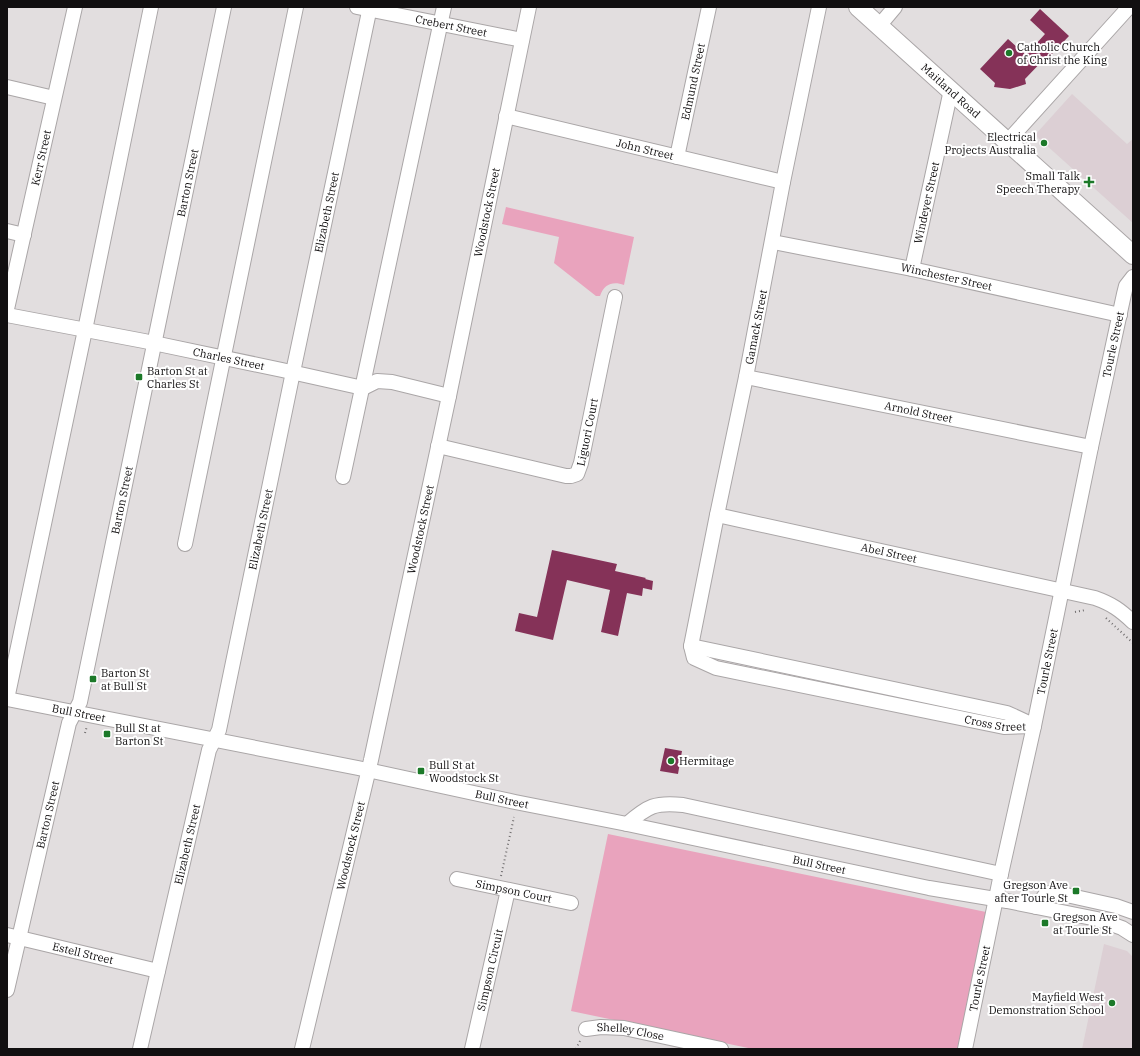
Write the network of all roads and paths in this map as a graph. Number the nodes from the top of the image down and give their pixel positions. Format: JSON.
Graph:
{"nodes":[{"id":1,"x":75,"y":7,"type":"edge"},
{"id":2,"x":151,"y":7,"type":"edge"},
{"id":3,"x":224,"y":7,"type":"edge"},
{"id":4,"x":296,"y":7,"type":"edge"},
{"id":5,"x":444,"y":7,"type":"edge"},
{"id":6,"x":529,"y":7,"type":"edge"},
{"id":7,"x":709,"y":7,"type":"edge"},
{"id":8,"x":819,"y":7,"type":"edge"},
{"id":9,"x":858,"y":7,"type":"edge"},
{"id":10,"x":895,"y":7,"type":"edge"},
{"id":11,"x":1129,"y":7,"type":"edge"},
{"id":12,"x":365,"y":8,"type":"edge"},
{"id":13,"x":440,"y":24,"type":"junction"},
{"id":14,"x":879,"y":26,"type":"junction"},
{"id":15,"x":522,"y":40,"type":"junction"},
{"id":16,"x":7,"y":87,"type":"edge"},
{"id":17,"x":951,"y":90,"type":"junction"},
{"id":18,"x":54,"y":98,"type":"junction"},
{"id":19,"x":506,"y":116,"type":"junction"},
{"id":20,"x":1007,"y":142,"type":"junction"},
{"id":21,"x":677,"y":157,"type":"junction"},
{"id":22,"x":783,"y":182,"type":"junction"},
{"id":23,"x":7,"y":231,"type":"edge"},
{"id":24,"x":24,"y":235,"type":"junction"},
{"id":25,"x":773,"y":242,"type":"junction"},
{"id":26,"x":1133,"y":255,"type":"edge"},
{"id":27,"x":912,"y":269,"type":"junction"},
{"id":28,"x":1133,"y":277,"type":"edge"},
{"id":29,"x":615,"y":297,"type":"dead end"},
{"id":30,"x":7,"y":309,"type":"edge"},
{"id":31,"x":7,"y":314,"type":"edge"},
{"id":32,"x":1120,"y":315,"type":"junction"},
{"id":33,"x":85,"y":330,"type":"junction"},
{"id":34,"x":154,"y":343,"type":"junction"},
{"id":35,"x":223,"y":358,"type":"junction"},
{"id":36,"x":293,"y":372,"type":"junction"},
{"id":37,"x":746,"y":377,"type":"junction"},
{"id":38,"x":363,"y":388,"type":"junction"},
{"id":39,"x":449,"y":396,"type":"junction"},
{"id":40,"x":438,"y":446,"type":"junction"},
{"id":41,"x":1091,"y":447,"type":"junction"},
{"id":42,"x":343,"y":478,"type":"dead end"},
{"id":43,"x":717,"y":515,"type":"junction"},
{"id":44,"x":185,"y":544,"type":"dead end"},
{"id":45,"x":1062,"y":590,"type":"junction"},
{"id":46,"x":1089,"y":610,"type":"dead end"},
{"id":47,"x":1075,"y":612,"type":"dead end"},
{"id":48,"x":1105,"y":617,"type":"dead end"},
{"id":49,"x":1133,"y":622,"type":"edge"},
{"id":50,"x":1133,"y":643,"type":"edge"},
{"id":51,"x":691,"y":646,"type":"joint"},
{"id":52,"x":7,"y":699,"type":"edge"},
{"id":53,"x":75,"y":712,"type":"junction"},
{"id":54,"x":1034,"y":726,"type":"junction"},
{"id":55,"x":215,"y":740,"type":"junction"},
{"id":56,"x":368,"y":770,"type":"junction"},
{"id":57,"x":514,"y":817,"type":"dead end"},
{"id":58,"x":627,"y":824,"type":"junction"},
{"id":59,"x":1001,"y":874,"type":"junction"},
{"id":60,"x":501,"y":875,"type":"dead end"},
{"id":61,"x":457,"y":879,"type":"dead end"},
{"id":62,"x":508,"y":890,"type":"junction"},
{"id":63,"x":996,"y":899,"type":"junction"},
{"id":64,"x":571,"y":903,"type":"dead end"},
{"id":65,"x":1036,"y":907,"type":"junction"},
{"id":66,"x":1133,"y":912,"type":"edge"},
{"id":67,"x":1133,"y":935,"type":"edge"},
{"id":68,"x":13,"y":936,"type":"edge"},
{"id":69,"x":158,"y":971,"type":"junction"},
{"id":70,"x":7,"y":990,"type":"edge"},
{"id":71,"x":586,"y":1029,"type":"dead end"},
{"id":72,"x":140,"y":1049,"type":"edge"},
{"id":73,"x":302,"y":1049,"type":"edge"},
{"id":74,"x":472,"y":1049,"type":"edge"},
{"id":75,"x":721,"y":1049,"type":"edge"},
{"id":76,"x":965,"y":1049,"type":"edge"}],
"edges":[{"from":1,"to":18,"type":"street","name":"Kerr Street"},
{"from":2,"to":33,"type":"street"},
{"from":3,"to":34,"type":"street","name":"Barton Street"},
{"from":4,"to":35,"type":"street"},
{"from":5,"to":13,"type":"street"},
{"from":6,"to":15,"type":"street","name":"Woodstock Street"},
{"from":7,"to":21,"type":"street","name":"Edmund Street"},
{"from":8,"to":22,"type":"street","name":"Gamack Street"},
{"from":9,"to":14,"type":"main road","name":"Maitland Road"},
{"from":10,"to":14,"type":"street"},
{"from":11,"to":20,"type":"street"},
{"from":12,"to":13,"type":"street","name":"Crebert Street"},
{"from":12,"to":36,"type":"street","name":"Elizabeth Street"},
{"from":13,"to":15,"type":"street","name":"Crebert Street"},
{"from":13,"to":38,"type":"street"},
{"from":14,"to":17,"type":"main road","name":"Maitland Road"},
{"from":15,"to":19,"type":"street","name":"Woodstock Street"},
{"from":16,"to":18,"type":"street"},
{"from":17,"to":20,"type":"main road","name":"Maitland Road"},
{"from":17,"to":27,"type":"street","name":"Windeyer Street"},
{"from":18,"to":24,"type":"street","name":"Kerr Street"},
{"from":19,"to":21,"type":"street","name":"John Street"},
{"from":19,"to":39,"type":"street","name":"Woodstock Street"},
{"from":20,"to":26,"type":"main road","name":"Maitland Road"},
{"from":21,"to":22,"type":"street","name":"John Street"},
{"from":22,"to":25,"type":"street","name":"Gamack Street"},
{"from":23,"to":24,"type":"street"},
{"from":24,"to":30,"type":"street","name":"Kerr Street"},
{"from":25,"to":27,"type":"street","name":"Winchester Street"},
{"from":25,"to":37,"type":"street","name":"Gamack Street"},
{"from":27,"to":32,"type":"street","name":"Winchester Street"},
{"from":28,"to":32,"type":"street","name":"Tourle Street"},
{"from":29,"to":40,"type":"street","name":"Liguori Court"},
{"from":31,"to":33,"type":"street","name":"Charles Street"},
{"from":32,"to":41,"type":"street","name":"Tourle Street"},
{"from":33,"to":34,"type":"street","name":"Charles Street"},
{"from":33,"to":52,"type":"street"},
{"from":34,"to":35,"type":"street","name":"Charles Street"},
{"from":34,"to":53,"type":"street","name":"Barton Street"},
{"from":35,"to":36,"type":"street","name":"Charles Street"},
{"from":35,"to":44,"type":"street"},
{"from":36,"to":38,"type":"street","name":"Charles Street"},
{"from":36,"to":55,"type":"street","name":"Elizabeth Street"},
{"from":37,"to":41,"type":"street","name":"Arnold Street"},
{"from":37,"to":43,"type":"street","name":"Gamack Street"},
{"from":38,"to":39,"type":"street"},
{"from":38,"to":42,"type":"street"},
{"from":39,"to":40,"type":"street","name":"Woodstock Street"},
{"from":40,"to":56,"type":"street","name":"Woodstock Street"},
{"from":41,"to":45,"type":"street","name":"Tourle Street"},
{"from":43,"to":45,"type":"street","name":"Abel Street"},
{"from":43,"to":51,"type":"street","name":"Gamack Street"},
{"from":45,"to":49,"type":"street","name":"Abel Street"},
{"from":45,"to":54,"type":"street","name":"Tourle Street"},
{"from":46,"to":47,"type":"path"},
{"from":48,"to":50,"type":"path"},
{"from":51,"to":54,"type":"street","name":"Cross Street"},
{"from":52,"to":53,"type":"street","name":"Bull Street"},
{"from":53,"to":55,"type":"street","name":"Bull Street"},
{"from":53,"to":68,"type":"street","name":"Barton Street"},
{"from":54,"to":59,"type":"street","name":"Tourle Street"},
{"from":55,"to":56,"type":"street","name":"Bull Street"},
{"from":55,"to":69,"type":"street","name":"Elizabeth Street"},
{"from":56,"to":58,"type":"street","name":"Bull Street"},
{"from":56,"to":73,"type":"street","name":"Woodstock Street"},
{"from":57,"to":60,"type":"path"},
{"from":58,"to":59,"type":"street"},
{"from":58,"to":63,"type":"street","name":"Bull Street"},
{"from":59,"to":63,"type":"street","name":"Tourle Street"},
{"from":61,"to":62,"type":"street","name":"Simpson Court"},
{"from":62,"to":64,"type":"street","name":"Simpson Court"},
{"from":62,"to":74,"type":"street","name":"Simpson Circuit"},
{"from":63,"to":65,"type":"street","name":"Bull Street"},
{"from":63,"to":76,"type":"street","name":"Tourle Street"},
{"from":65,"to":66,"type":"street"},
{"from":65,"to":67,"type":"street","name":"Bull Street"},
{"from":68,"to":69,"type":"street","name":"Estell Street"},
{"from":68,"to":70,"type":"street","name":"Barton Street"},
{"from":69,"to":72,"type":"street","name":"Elizabeth Street"},
{"from":71,"to":75,"type":"street","name":"Shelley Close"}]}
